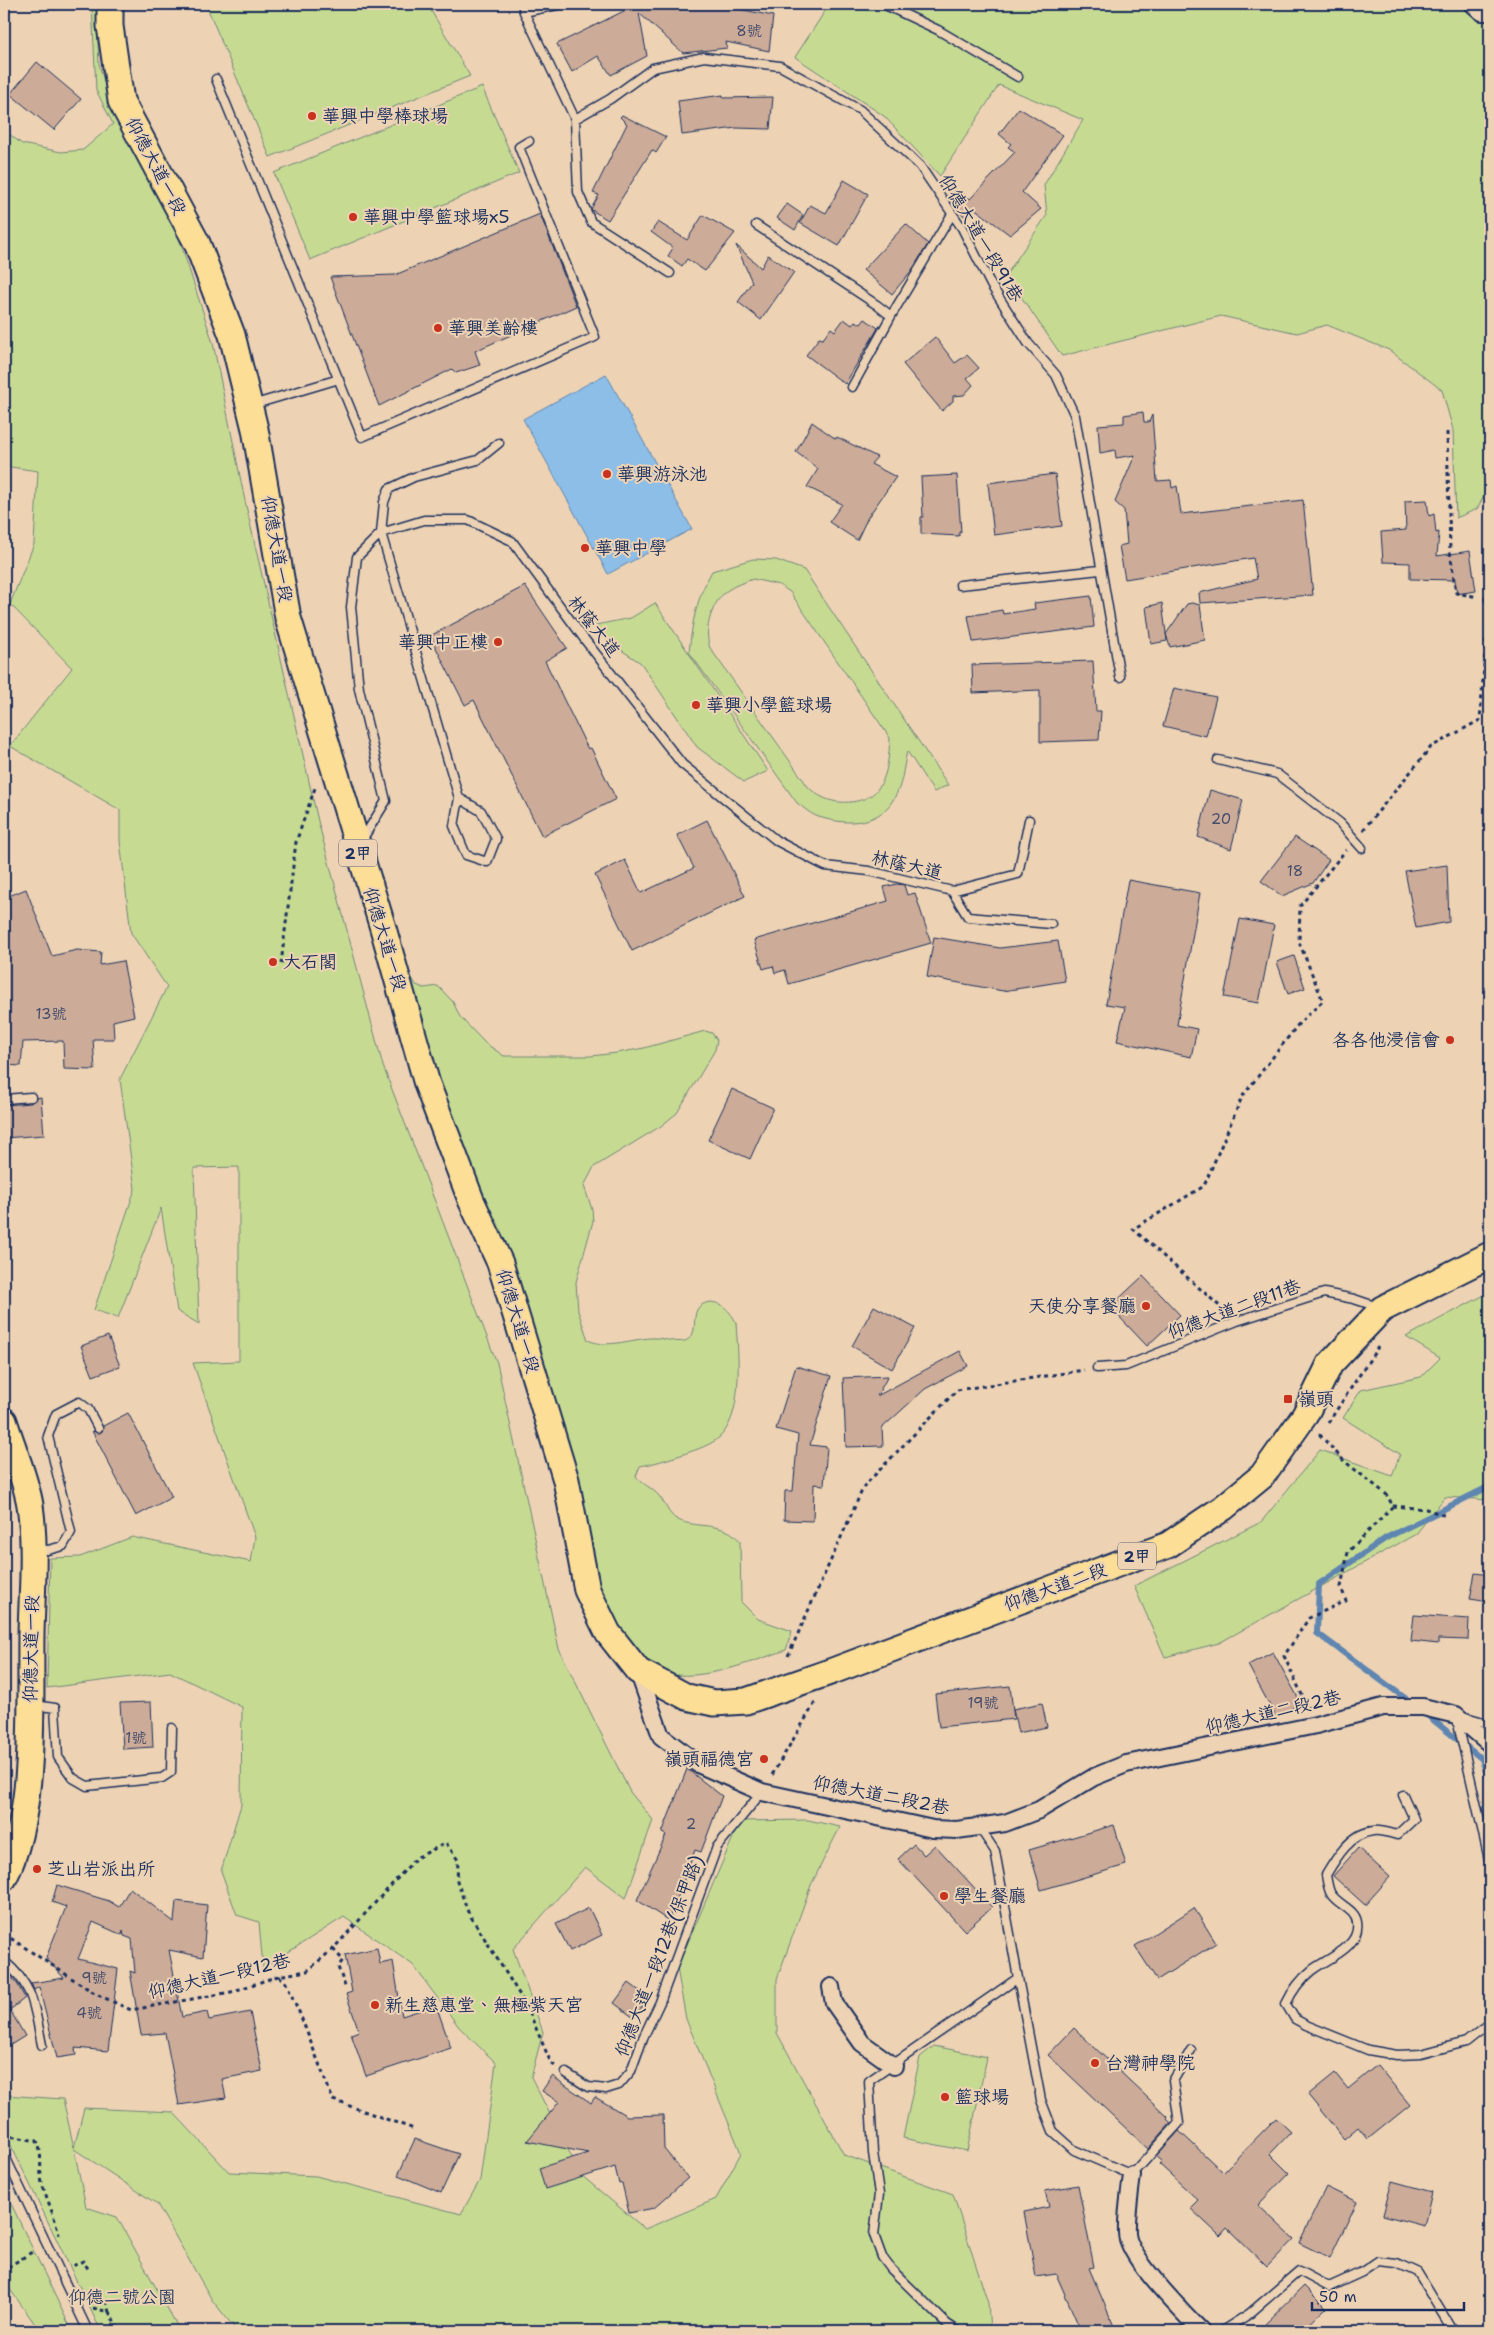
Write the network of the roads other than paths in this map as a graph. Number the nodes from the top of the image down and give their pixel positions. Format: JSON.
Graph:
{"nodes":[{"id":1,"x":562,"y":4,"type":"edge"},
{"id":2,"x":883,"y":4,"type":"edge"},
{"id":3,"x":1473,"y":4,"type":"edge"},
{"id":4,"x":523,"y":8,"type":"edge"},
{"id":5,"x":114,"y":11,"type":"edge"},
{"id":6,"x":1490,"y":12,"type":"edge"},
{"id":7,"x":1018,"y":77,"type":"dead end"},
{"id":8,"x":216,"y":79,"type":"dead end"},
{"id":9,"x":575,"y":119,"type":"junction"},
{"id":10,"x":529,"y":141,"type":"dead end"},
{"id":11,"x":952,"y":214,"type":"junction"},
{"id":12,"x":756,"y":225,"type":"dead end"},
{"id":13,"x":670,"y":273,"type":"dead end"},
{"id":14,"x":891,"y":316,"type":"junction"},
{"id":15,"x":339,"y":379,"type":"junction"},
{"id":16,"x":852,"y":387,"type":"dead end"},
{"id":17,"x":249,"y":405,"type":"junction"},
{"id":18,"x":499,"y":443,"type":"dead end"},
{"id":19,"x":381,"y":533,"type":"junction"},
{"id":20,"x":1100,"y":570,"type":"junction"},
{"id":21,"x":960,"y":585,"type":"dead end"},
{"id":22,"x":1120,"y":677,"type":"dead end"},
{"id":23,"x":1218,"y":760,"type":"dead end"},
{"id":24,"x":459,"y":798,"type":"junction"},
{"id":25,"x":1030,"y":820,"type":"dead end"},
{"id":26,"x":357,"y":848,"type":"junction"},
{"id":27,"x":1362,"y":848,"type":"dead end"},
{"id":28,"x":952,"y":891,"type":"junction"},
{"id":29,"x":1051,"y":924,"type":"dead end"},
{"id":30,"x":31,"y":1096,"type":"dead end"},
{"id":31,"x":4,"y":1099,"type":"edge"},
{"id":32,"x":1490,"y":1255,"type":"edge"},
{"id":33,"x":1382,"y":1308,"type":"junction"},
{"id":34,"x":1097,"y":1368,"type":"road end"},
{"id":35,"x":4,"y":1422,"type":"edge"},
{"id":36,"x":98,"y":1428,"type":"dead end"},
{"id":37,"x":32,"y":1549,"type":"junction"},
{"id":38,"x":638,"y":1671,"type":"junction"},
{"id":39,"x":30,"y":1704,"type":"junction"},
{"id":40,"x":1456,"y":1715,"type":"junction"},
{"id":41,"x":1490,"y":1724,"type":"edge"},
{"id":42,"x":172,"y":1728,"type":"dead end"},
{"id":43,"x":1490,"y":1744,"type":"edge"},
{"id":44,"x":762,"y":1792,"type":"junction"},
{"id":45,"x":1403,"y":1795,"type":"dead end"},
{"id":46,"x":979,"y":1827,"type":"junction"},
{"id":47,"x":1490,"y":1864,"type":"edge"},
{"id":48,"x":4,"y":1878,"type":"edge"},
{"id":49,"x":4,"y":1961,"type":"edge"},
{"id":50,"x":1018,"y":1978,"type":"junction"},
{"id":51,"x":830,"y":1987,"type":"dead end"},
{"id":52,"x":1490,"y":2023,"type":"edge"},
{"id":53,"x":42,"y":2044,"type":"dead end"},
{"id":54,"x":1191,"y":2050,"type":"dead end"},
{"id":55,"x":894,"y":2066,"type":"junction"},
{"id":56,"x":566,"y":2073,"type":"road end"},
{"id":57,"x":4,"y":2154,"type":"edge"},
{"id":58,"x":1132,"y":2174,"type":"junction"},
{"id":59,"x":88,"y":2331,"type":"edge"},
{"id":60,"x":958,"y":2331,"type":"edge"},
{"id":61,"x":1201,"y":2331,"type":"edge"},
{"id":62,"x":1222,"y":2331,"type":"edge"},
{"id":63,"x":1453,"y":2331,"type":"edge"}],
"edges":[{"from":1,"to":4,"type":"lane"},
{"from":2,"to":7,"type":"lane"},
{"from":3,"to":6,"type":"street"},
{"from":4,"to":9,"type":"lane"},
{"from":5,"to":17,"type":"main road","name":"仰德大道一段","number":"2甲"},
{"from":8,"to":15,"type":"lane"},
{"from":9,"to":11,"type":"lane","name":"仰德大道一段91巷"},
{"from":9,"to":13,"type":"lane"},
{"from":10,"to":15,"type":"lane"},
{"from":11,"to":14,"type":"lane"},
{"from":11,"to":20,"type":"lane","name":"仰德大道一段91巷"},
{"from":12,"to":14,"type":"lane"},
{"from":14,"to":16,"type":"lane"},
{"from":15,"to":17,"type":"lane"},
{"from":17,"to":26,"type":"main road","name":"仰德大道一段","number":"2甲"},
{"from":18,"to":19,"type":"lane"},
{"from":19,"to":24,"type":"lane"},
{"from":19,"to":26,"type":"lane","name":"林蔭大道"},
{"from":19,"to":28,"type":"lane","name":"林蔭大道"},
{"from":20,"to":21,"type":"lane"},
{"from":20,"to":22,"type":"lane","name":"仰德大道一段91巷"},
{"from":23,"to":27,"type":"lane"},
{"from":24,"to":24,"type":"lane"},
{"from":25,"to":28,"type":"lane","name":"林蔭大道"},
{"from":26,"to":38,"type":"main road","name":"仰德大道一段","number":"2甲"},
{"from":28,"to":29,"type":"lane"},
{"from":30,"to":31,"type":"lane"},
{"from":32,"to":33,"type":"main road","name":"仰德大道二段","number":"2甲"},
{"from":33,"to":34,"type":"lane","name":"仰德大道二段11巷"},
{"from":33,"to":38,"type":"main road","name":"仰德大道二段","number":"2甲"},
{"from":35,"to":37,"type":"main road","name":"仰德大道一段"},
{"from":36,"to":37,"type":"lane"},
{"from":37,"to":39,"type":"main road","name":"仰德大道一段"},
{"from":38,"to":44,"type":"street","name":"仰德大道二段2巷"},
{"from":39,"to":42,"type":"lane"},
{"from":39,"to":48,"type":"main road","name":"仰德大道一段"},
{"from":40,"to":41,"type":"lane"},
{"from":40,"to":43,"type":"street"},
{"from":40,"to":46,"type":"street","name":"仰德大道二段2巷"},
{"from":40,"to":47,"type":"lane"},
{"from":44,"to":46,"type":"street","name":"仰德大道二段2巷"},
{"from":44,"to":56,"type":"lane","name":"仰德大道一段12巷(保甲路)"},
{"from":45,"to":52,"type":"lane"},
{"from":46,"to":50,"type":"lane"},
{"from":49,"to":53,"type":"lane"},
{"from":50,"to":55,"type":"lane"},
{"from":50,"to":58,"type":"lane"},
{"from":51,"to":55,"type":"street"},
{"from":54,"to":58,"type":"lane"},
{"from":55,"to":60,"type":"lane"},
{"from":57,"to":59,"type":"lane"},
{"from":58,"to":61,"type":"street"},
{"from":62,"to":63,"type":"lane"}]}
